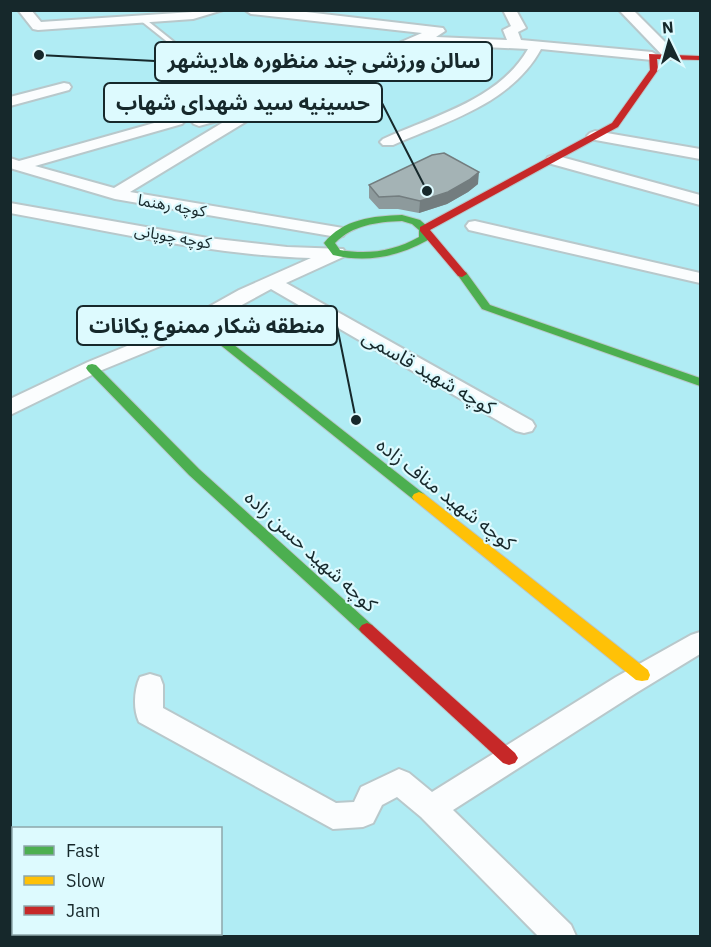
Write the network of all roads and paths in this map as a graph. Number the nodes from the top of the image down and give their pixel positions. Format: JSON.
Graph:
{"nodes":[{"id":1,"x":24,"y":10,"type":"edge"},
{"id":2,"x":217,"y":10,"type":"edge"},
{"id":3,"x":251,"y":10,"type":"edge"},
{"id":4,"x":509,"y":10,"type":"edge"},
{"id":5,"x":625,"y":10,"type":"edge"},
{"id":6,"x":142,"y":19,"type":"junction"},
{"id":7,"x":417,"y":40,"type":"junction"},
{"id":8,"x":516,"y":45,"type":"junction"},
{"id":9,"x":537,"y":45,"type":"junction"},
{"id":10,"x":652,"y":56,"type":"junction"},
{"id":11,"x":671,"y":56,"type":"junction"},
{"id":12,"x":700,"y":58,"type":"edge"},
{"id":13,"x":64,"y":87,"type":"dead end"},
{"id":14,"x":10,"y":102,"type":"edge"},
{"id":15,"x":256,"y":110,"type":"junction"},
{"id":16,"x":177,"y":121,"type":"dead end"},
{"id":17,"x":199,"y":121,"type":"dead end"},
{"id":18,"x":595,"y":136,"type":"junction"},
{"id":19,"x":388,"y":142,"type":"dead end"},
{"id":20,"x":700,"y":154,"type":"edge"},
{"id":21,"x":554,"y":160,"type":"junction"},
{"id":22,"x":14,"y":165,"type":"edge"},
{"id":23,"x":115,"y":194,"type":"junction"},
{"id":24,"x":700,"y":200,"type":"edge"},
{"id":25,"x":10,"y":208,"type":"edge"},
{"id":26,"x":475,"y":226,"type":"dead end"},
{"id":27,"x":424,"y":229,"type":"junction"},
{"id":28,"x":337,"y":232,"type":"junction"},
{"id":29,"x":337,"y":253,"type":"junction"},
{"id":30,"x":700,"y":278,"type":"edge"},
{"id":31,"x":272,"y":282,"type":"junction"},
{"id":32,"x":197,"y":321,"type":"junction"},
{"id":33,"x":92,"y":368,"type":"junction"},
{"id":34,"x":700,"y":382,"type":"edge"},
{"id":35,"x":10,"y":408,"type":"edge"},
{"id":36,"x":524,"y":426,"type":"dead end"},
{"id":37,"x":700,"y":642,"type":"edge"},
{"id":38,"x":642,"y":675,"type":"junction"},
{"id":39,"x":150,"y":685,"type":"dead end"},
{"id":40,"x":509,"y":758,"type":"junction"},
{"id":41,"x":431,"y":808,"type":"junction"},
{"id":42,"x":560,"y":936,"type":"edge"}],
"edges":[{"from":1,"to":6,"type":"street"},
{"from":2,"to":6,"type":"street"},
{"from":3,"to":7,"type":"street"},
{"from":4,"to":8,"type":"street"},
{"from":5,"to":11,"type":"street"},
{"from":6,"to":15,"type":"lane"},
{"from":7,"to":8,"type":"street"},
{"from":7,"to":15,"type":"street"},
{"from":8,"to":9,"type":"street"},
{"from":9,"to":10,"type":"street"},
{"from":9,"to":19,"type":"street"},
{"from":10,"to":11,"type":"street"},
{"from":10,"to":18,"type":"street"},
{"from":11,"to":12,"type":"street"},
{"from":13,"to":14,"type":"street"},
{"from":15,"to":17,"type":"street"},
{"from":15,"to":23,"type":"street"},
{"from":16,"to":22,"type":"street"},
{"from":18,"to":20,"type":"street"},
{"from":18,"to":21,"type":"street"},
{"from":21,"to":24,"type":"street"},
{"from":21,"to":27,"type":"street"},
{"from":22,"to":23,"type":"street","name":"کوچه رهنما"},
{"from":23,"to":28,"type":"street","name":"کوچه رهنما"},
{"from":25,"to":29,"type":"street","name":"کوچه چوپانی"},
{"from":26,"to":30,"type":"street"},
{"from":27,"to":28,"type":"street"},
{"from":27,"to":29,"type":"street"},
{"from":27,"to":34,"type":"street"},
{"from":28,"to":29,"type":"street"},
{"from":29,"to":31,"type":"street"},
{"from":31,"to":32,"type":"street"},
{"from":31,"to":36,"type":"street","name":"کوچه شهید قاسمی"},
{"from":32,"to":33,"type":"street"},
{"from":32,"to":38,"type":"street","name":"کوچه شهید مناف زاده"},
{"from":33,"to":35,"type":"street"},
{"from":33,"to":40,"type":"street","name":"کوچه شهید حسن زاده"},
{"from":37,"to":38,"type":"street"},
{"from":38,"to":40,"type":"street"},
{"from":39,"to":41,"type":"street"},
{"from":40,"to":41,"type":"street"},
{"from":41,"to":42,"type":"street"}]}
